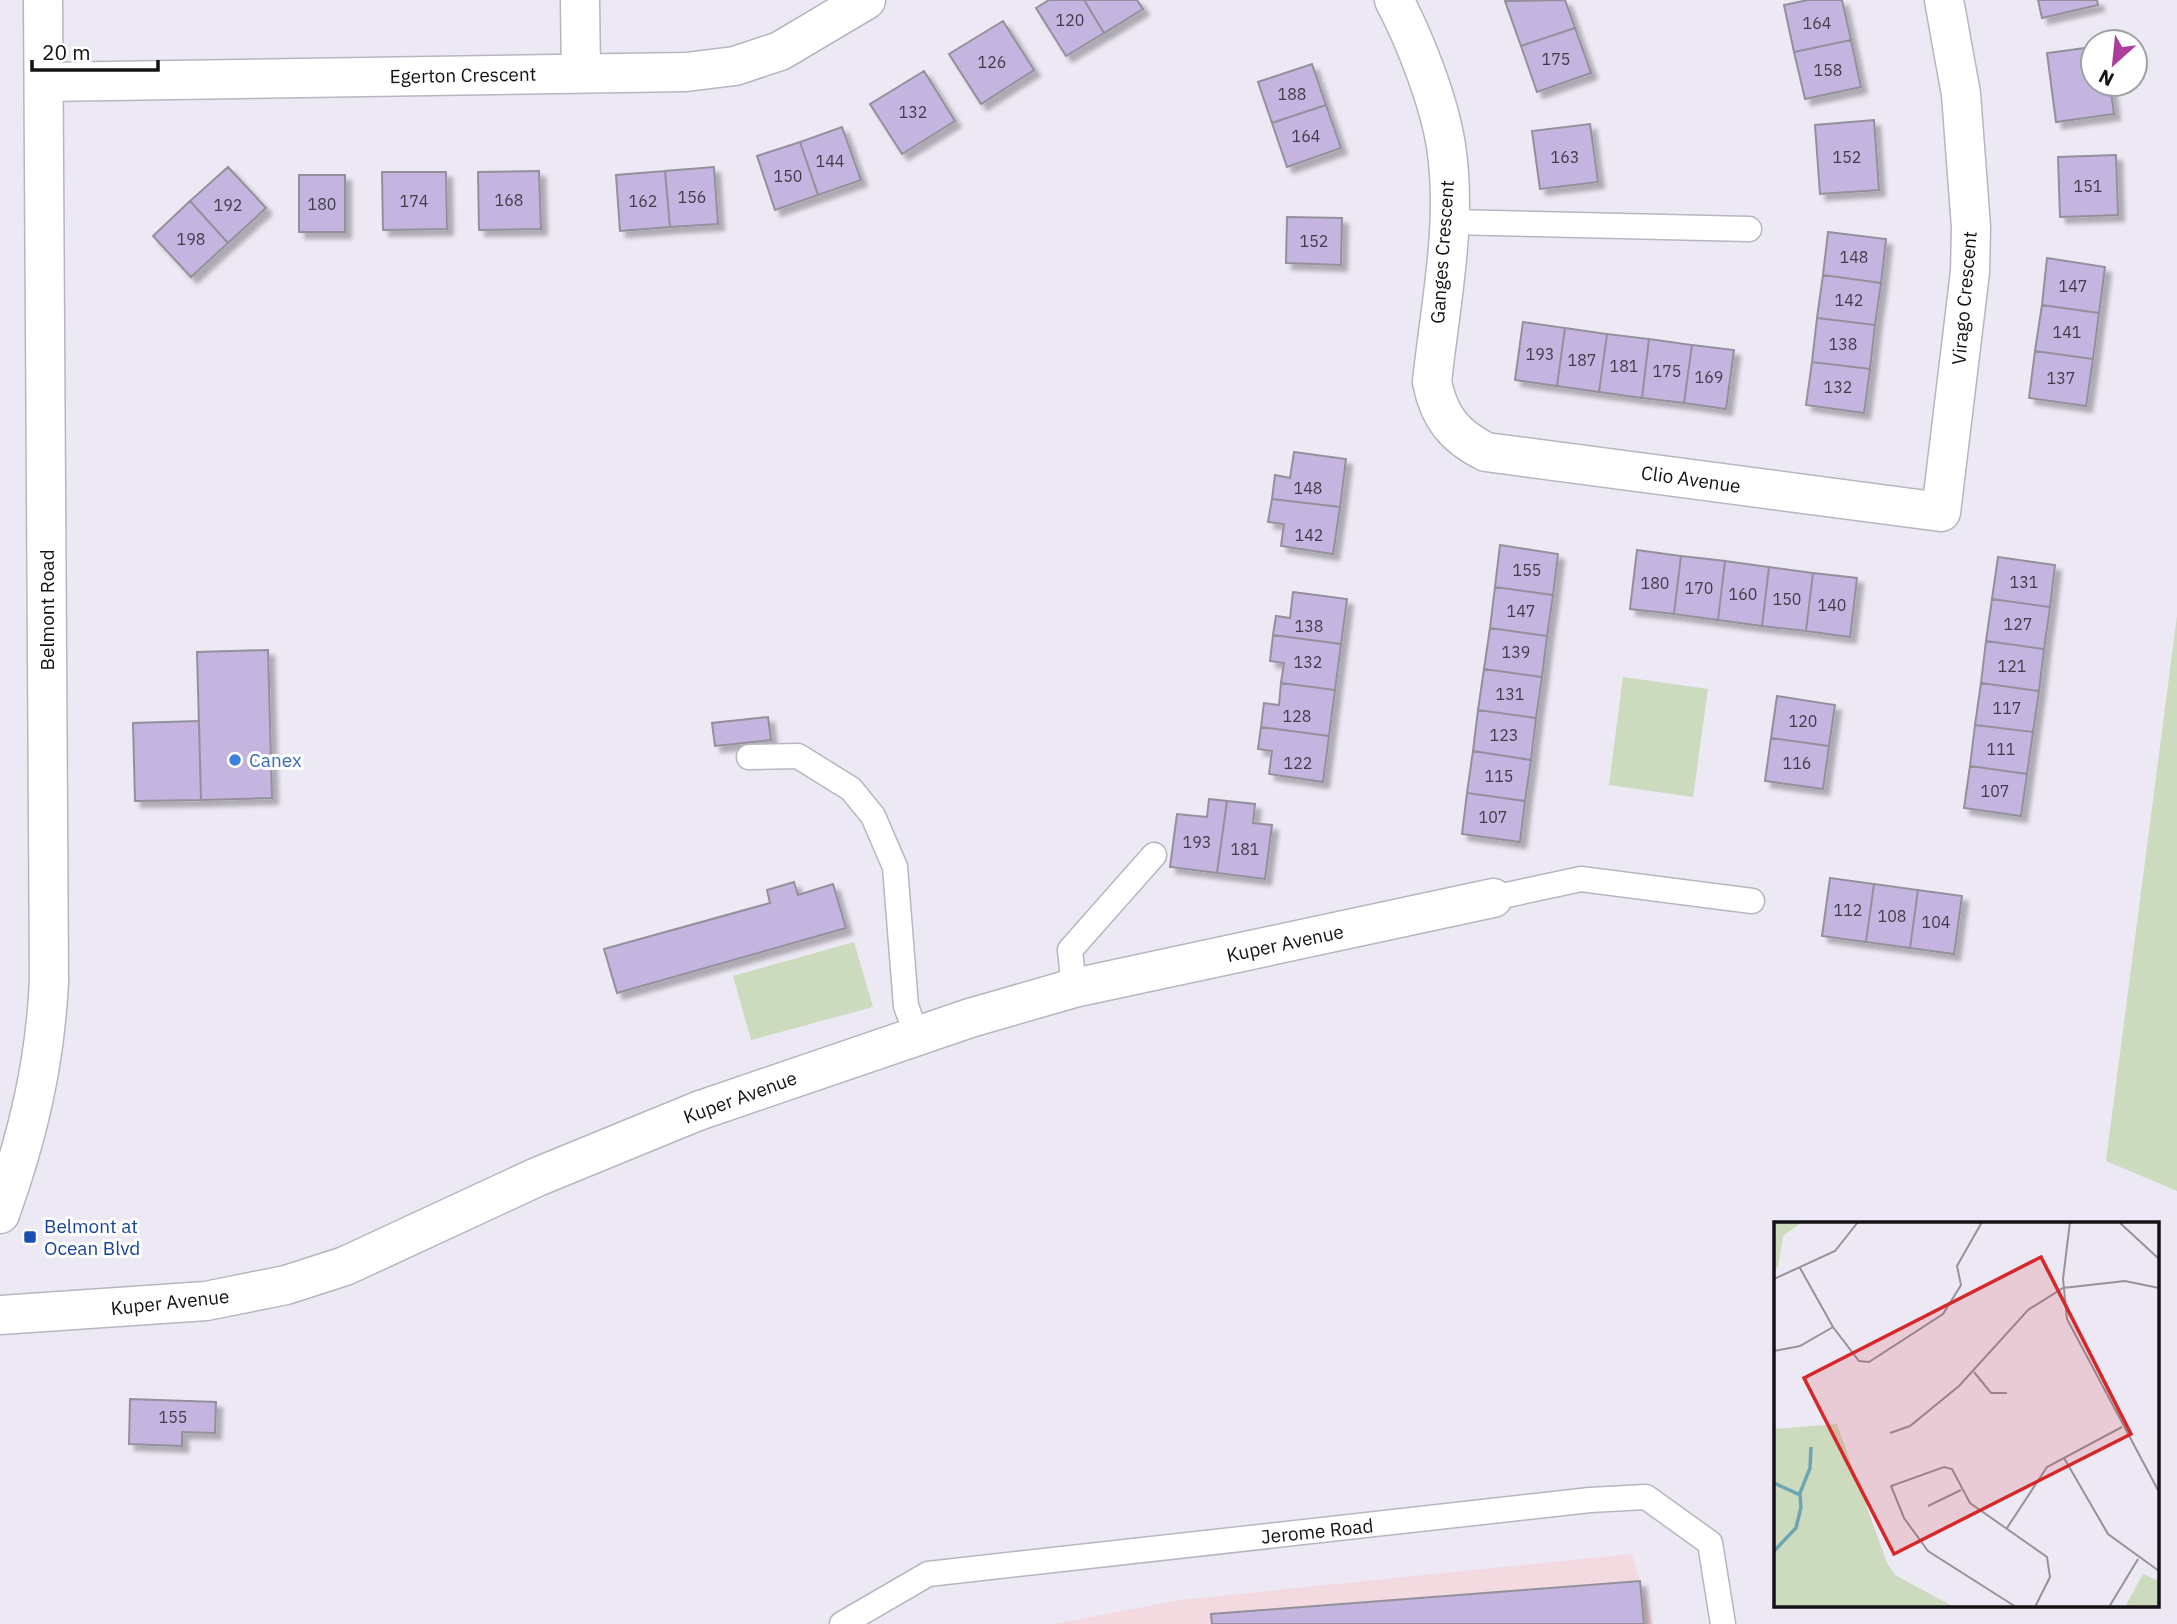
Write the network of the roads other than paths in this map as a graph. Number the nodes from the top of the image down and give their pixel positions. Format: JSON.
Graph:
{"nodes":[{"id":1,"x":43,"y":0,"type":"edge"},
{"id":2,"x":580,"y":0,"type":"edge"},
{"id":3,"x":866,"y":0,"type":"edge"},
{"id":4,"x":1394,"y":0,"type":"edge"},
{"id":5,"x":1944,"y":0,"type":"edge"},
{"id":6,"x":581,"y":73,"type":"junction"},
{"id":7,"x":44,"y":82,"type":"junction"},
{"id":8,"x":1449,"y":222,"type":"junction"},
{"id":9,"x":1749,"y":229,"type":"dead end"},
{"id":10,"x":1449,"y":426,"type":"joint"},
{"id":11,"x":1941,"y":512,"type":"joint"},
{"id":12,"x":749,"y":757,"type":"dead end"},
{"id":13,"x":1154,"y":855,"type":"dead end"},
{"id":14,"x":1493,"y":898,"type":"joint"},
{"id":15,"x":1752,"y":901,"type":"dead end"},
{"id":16,"x":1074,"y":988,"type":"junction"},
{"id":17,"x":917,"y":1036,"type":"junction"},
{"id":18,"x":0,"y":1214,"type":"edge"},
{"id":19,"x":0,"y":1315,"type":"edge"},
{"id":20,"x":842,"y":1624,"type":"edge"},
{"id":21,"x":1723,"y":1624,"type":"edge"}],
"edges":[{"from":1,"to":7,"type":"street","name":"Belmont Road"},
{"from":2,"to":6,"type":"street"},
{"from":3,"to":6,"type":"street","name":"Egerton Crescent"},
{"from":4,"to":8,"type":"street","name":"Ganges Crescent"},
{"from":5,"to":11,"type":"street","name":"Virago Crescent"},
{"from":6,"to":7,"type":"street","name":"Egerton Crescent"},
{"from":7,"to":18,"type":"street","name":"Belmont Road"},
{"from":8,"to":9,"type":"lane"},
{"from":8,"to":10,"type":"street","name":"Ganges Crescent"},
{"from":10,"to":11,"type":"street","name":"Clio Avenue"},
{"from":12,"to":17,"type":"lane"},
{"from":13,"to":16,"type":"lane"},
{"from":14,"to":15,"type":"lane"},
{"from":14,"to":16,"type":"street","name":"Kuper Avenue"},
{"from":16,"to":17,"type":"street","name":"Kuper Avenue"},
{"from":17,"to":19,"type":"street","name":"Kuper Avenue"},
{"from":20,"to":21,"type":"lane","name":"Jerome Road"}]}
